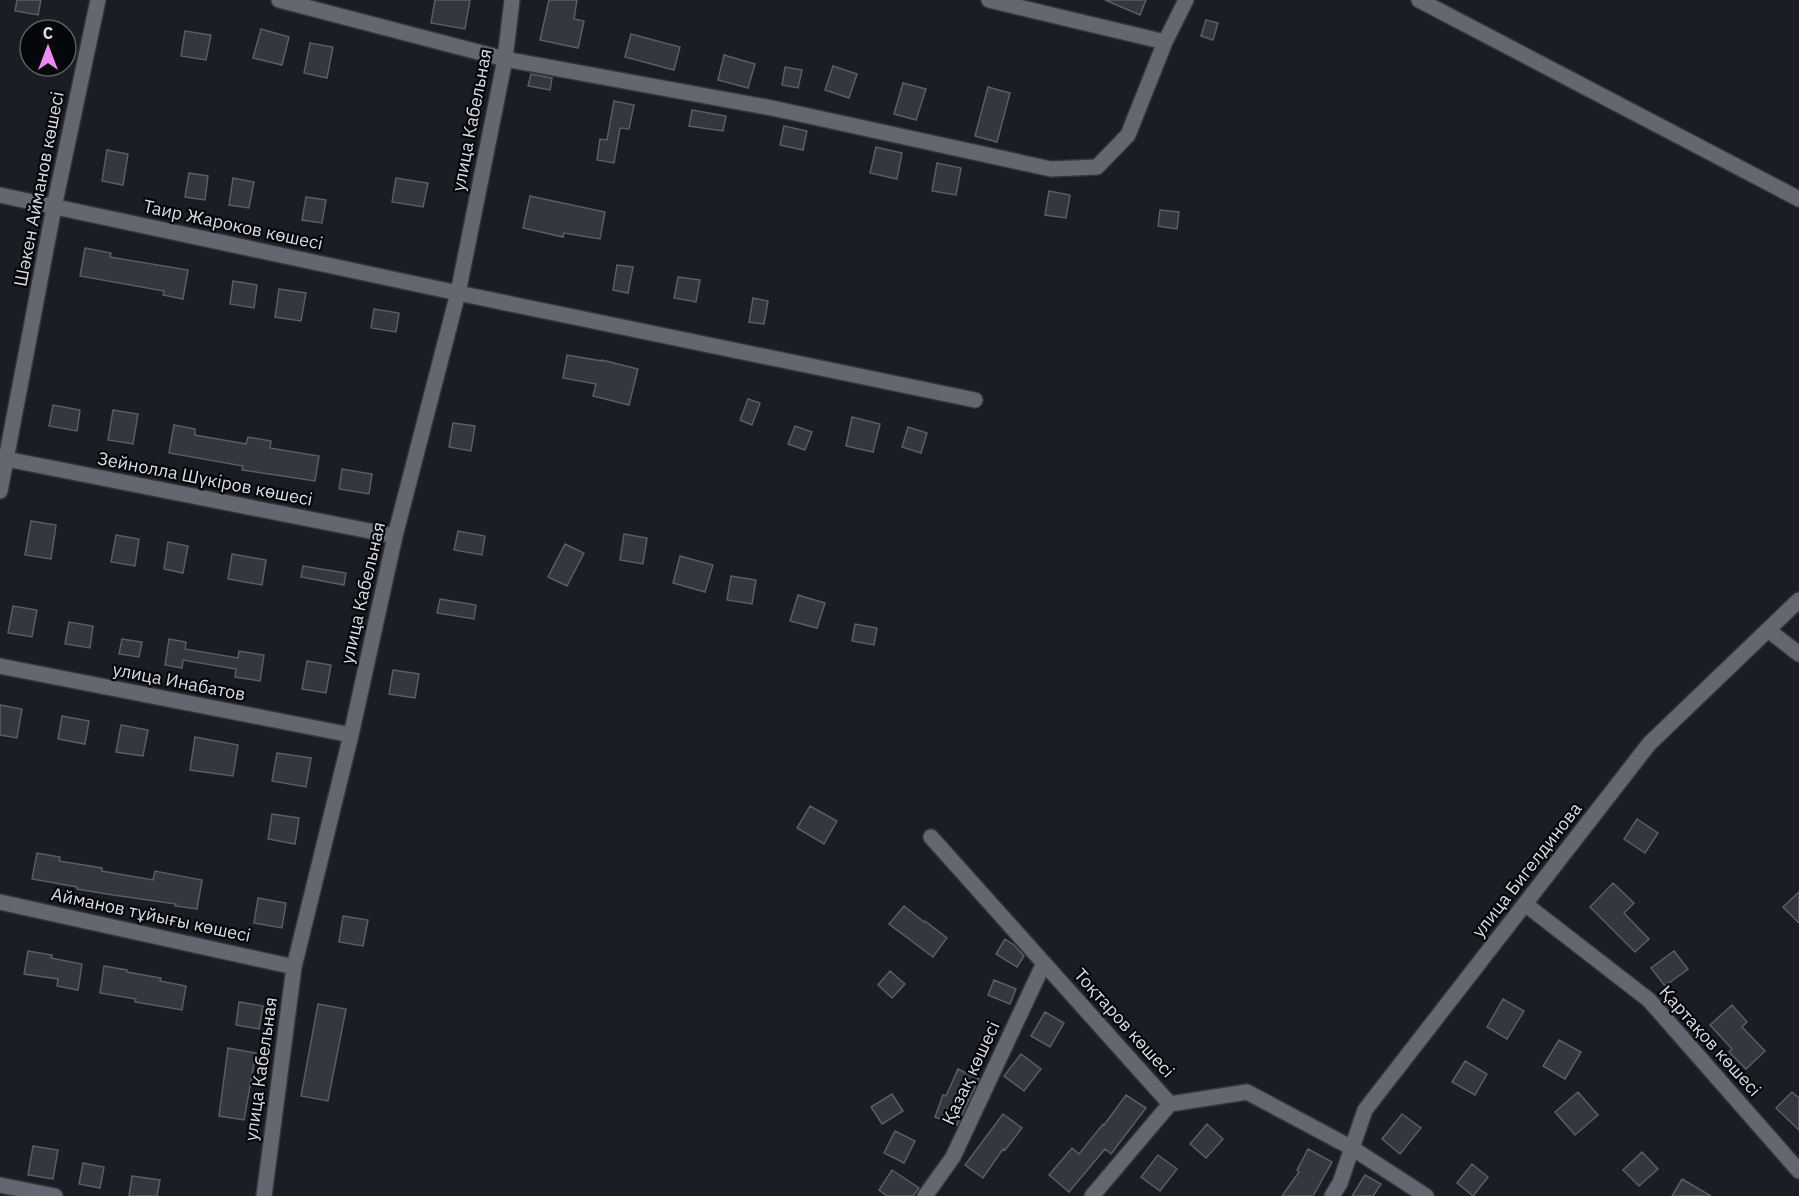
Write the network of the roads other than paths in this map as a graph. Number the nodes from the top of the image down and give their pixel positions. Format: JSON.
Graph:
{"nodes":[{"id":1,"x":98,"y":0,"type":"edge"},
{"id":2,"x":279,"y":0,"type":"edge"},
{"id":3,"x":512,"y":0,"type":"edge"},
{"id":4,"x":989,"y":0,"type":"edge"},
{"id":5,"x":1186,"y":0,"type":"edge"},
{"id":6,"x":1419,"y":0,"type":"edge"},
{"id":7,"x":1165,"y":42,"type":"junction"},
{"id":8,"x":505,"y":59,"type":"junction"},
{"id":9,"x":0,"y":195,"type":"edge"},
{"id":10,"x":1799,"y":199,"type":"edge"},
{"id":11,"x":54,"y":207,"type":"junction"},
{"id":12,"x":458,"y":293,"type":"junction"},
{"id":13,"x":975,"y":400,"type":"dead end"},
{"id":14,"x":6,"y":459,"type":"junction"},
{"id":15,"x":0,"y":491,"type":"edge"},
{"id":16,"x":395,"y":536,"type":"junction"},
{"id":17,"x":1799,"y":600,"type":"edge"},
{"id":18,"x":1768,"y":630,"type":"junction"},
{"id":19,"x":1799,"y":654,"type":"edge"},
{"id":20,"x":0,"y":666,"type":"edge"},
{"id":21,"x":351,"y":735,"type":"junction"},
{"id":22,"x":931,"y":837,"type":"dead end"},
{"id":23,"x":0,"y":902,"type":"edge"},
{"id":24,"x":1525,"y":904,"type":"junction"},
{"id":25,"x":1044,"y":963,"type":"junction"},
{"id":26,"x":294,"y":966,"type":"junction"},
{"id":27,"x":1170,"y":1104,"type":"junction"},
{"id":28,"x":1352,"y":1148,"type":"junction"},
{"id":29,"x":1799,"y":1171,"type":"edge"},
{"id":30,"x":0,"y":1185,"type":"edge"},
{"id":31,"x":55,"y":1196,"type":"edge"},
{"id":32,"x":264,"y":1196,"type":"edge"},
{"id":33,"x":925,"y":1196,"type":"edge"},
{"id":34,"x":1092,"y":1196,"type":"edge"},
{"id":35,"x":1332,"y":1196,"type":"edge"},
{"id":36,"x":1426,"y":1196,"type":"edge"}],
"edges":[{"from":1,"to":11,"type":"street","name":"Шәкен Айманов көшесі"},
{"from":2,"to":8,"type":"street"},
{"from":3,"to":8,"type":"street","name":"улица Кабельная"},
{"from":4,"to":7,"type":"street"},
{"from":5,"to":7,"type":"street"},
{"from":6,"to":10,"type":"street"},
{"from":7,"to":8,"type":"street"},
{"from":8,"to":12,"type":"street","name":"улица Кабельная"},
{"from":9,"to":11,"type":"street","name":"Таир Жароков көшесі"},
{"from":11,"to":12,"type":"street","name":"Таир Жароков көшесі"},
{"from":11,"to":14,"type":"street","name":"Шәкен Айманов көшесі"},
{"from":12,"to":13,"type":"street","name":"Таир Жароков көшесі"},
{"from":12,"to":16,"type":"street","name":"улица Кабельная"},
{"from":14,"to":15,"type":"street","name":"Шәкен Айманов көшесі"},
{"from":14,"to":16,"type":"street","name":"Зейнолла Шүкіров көшесі"},
{"from":16,"to":21,"type":"street","name":"улица Кабельная"},
{"from":17,"to":18,"type":"street","name":"улица Бигелдинова"},
{"from":18,"to":19,"type":"street"},
{"from":18,"to":24,"type":"street","name":"улица Бигелдинова"},
{"from":20,"to":21,"type":"street","name":"улица Инабатов"},
{"from":21,"to":26,"type":"street","name":"улица Кабельная"},
{"from":22,"to":25,"type":"street","name":"Тоқтаров көшесі"},
{"from":23,"to":26,"type":"street","name":"Айманов тұйығы көшесі"},
{"from":24,"to":28,"type":"street","name":"улица Бигелдинова"},
{"from":24,"to":29,"type":"street","name":"Қартақов көшесі"},
{"from":25,"to":27,"type":"street","name":"Тоқтаров көшесі"},
{"from":25,"to":33,"type":"street","name":"Қазақ көшесі"},
{"from":26,"to":32,"type":"street","name":"улица Кабельная"},
{"from":27,"to":28,"type":"street","name":"Тоқтаров көшесі"},
{"from":27,"to":34,"type":"street"},
{"from":28,"to":35,"type":"street","name":"улица Бигелдинова"},
{"from":28,"to":36,"type":"street","name":"Тоқтаров көшесі"},
{"from":30,"to":31,"type":"street"}]}
